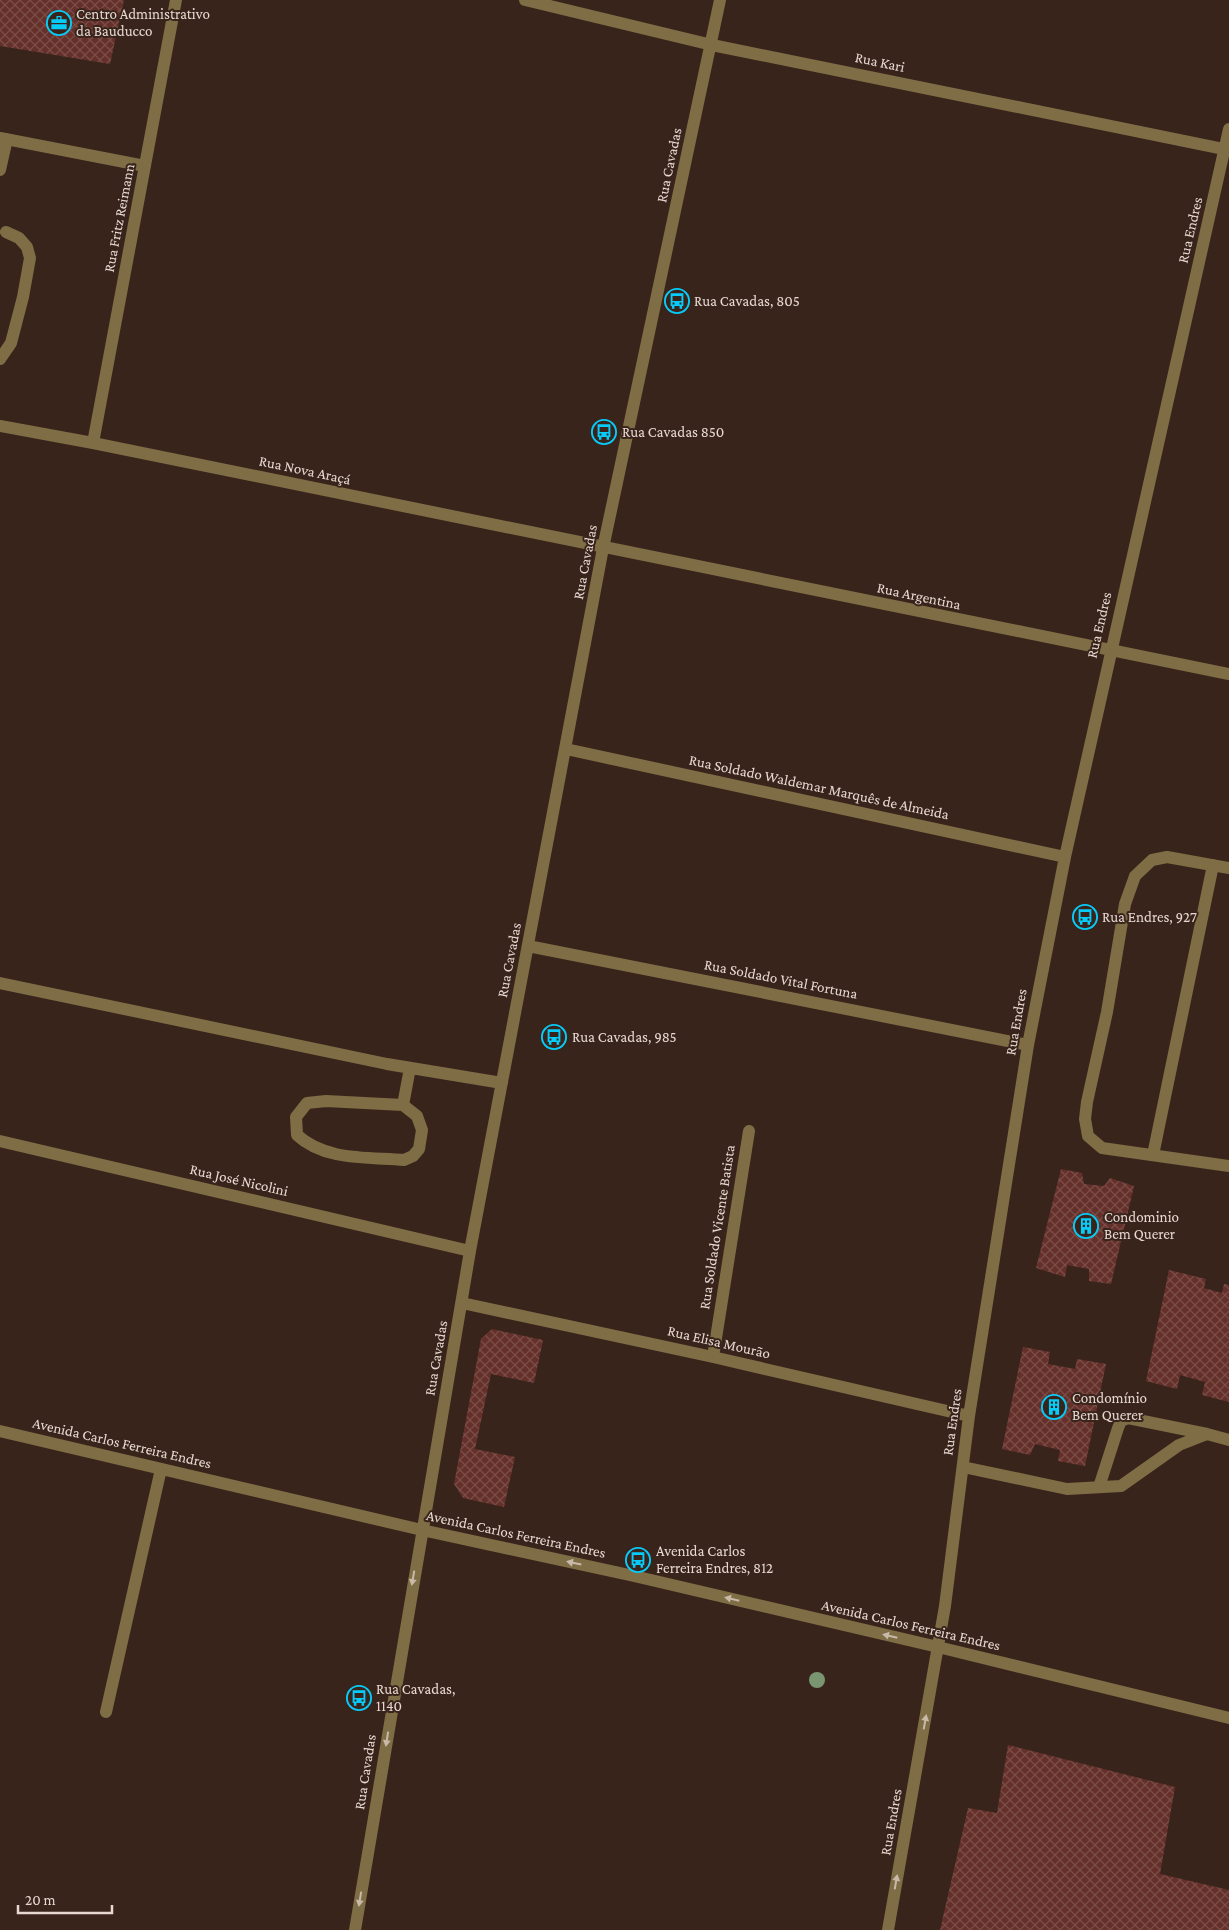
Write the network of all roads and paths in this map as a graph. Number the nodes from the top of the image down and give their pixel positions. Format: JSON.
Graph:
{"nodes":[{"id":1,"x":176,"y":0,"type":"edge"},
{"id":2,"x":525,"y":0,"type":"edge"},
{"id":3,"x":720,"y":0,"type":"edge"},
{"id":4,"x":712,"y":44,"type":"junction"},
{"id":5,"x":1229,"y":129,"type":"edge"},
{"id":6,"x":4,"y":138,"type":"edge"},
{"id":7,"x":1227,"y":149,"type":"edge"},
{"id":8,"x":145,"y":166,"type":"junction"},
{"id":9,"x":0,"y":170,"type":"edge"},
{"id":10,"x":6,"y":232,"type":"dead end"},
{"id":11,"x":0,"y":359,"type":"edge"},
{"id":12,"x":0,"y":426,"type":"edge"},
{"id":13,"x":93,"y":443,"type":"junction"},
{"id":14,"x":603,"y":548,"type":"junction"},
{"id":15,"x":1110,"y":651,"type":"junction"},
{"id":16,"x":1229,"y":674,"type":"edge"},
{"id":17,"x":566,"y":749,"type":"junction"},
{"id":18,"x":1065,"y":857,"type":"junction"},
{"id":19,"x":1213,"y":865,"type":"junction"},
{"id":20,"x":1229,"y":868,"type":"edge"},
{"id":21,"x":528,"y":946,"type":"junction"},
{"id":22,"x":0,"y":983,"type":"edge"},
{"id":23,"x":1028,"y":1045,"type":"junction"},
{"id":24,"x":410,"y":1068,"type":"junction"},
{"id":25,"x":502,"y":1084,"type":"junction"},
{"id":26,"x":404,"y":1105,"type":"junction"},
{"id":27,"x":749,"y":1131,"type":"dead end"},
{"id":28,"x":0,"y":1141,"type":"edge"},
{"id":29,"x":1153,"y":1155,"type":"junction"},
{"id":30,"x":1229,"y":1166,"type":"edge"},
{"id":31,"x":470,"y":1251,"type":"junction"},
{"id":32,"x":462,"y":1303,"type":"junction"},
{"id":33,"x":713,"y":1357,"type":"junction"},
{"id":34,"x":969,"y":1416,"type":"junction"},
{"id":35,"x":0,"y":1431,"type":"edge"},
{"id":36,"x":1207,"y":1434,"type":"junction"},
{"id":37,"x":1229,"y":1440,"type":"edge"},
{"id":38,"x":962,"y":1467,"type":"junction"},
{"id":39,"x":161,"y":1469,"type":"junction"},
{"id":40,"x":1099,"y":1487,"type":"junction"},
{"id":41,"x":422,"y":1530,"type":"junction"},
{"id":42,"x":938,"y":1647,"type":"junction"},
{"id":43,"x":106,"y":1712,"type":"dead end"},
{"id":44,"x":1229,"y":1718,"type":"edge"},
{"id":45,"x":355,"y":1930,"type":"edge"},
{"id":46,"x":888,"y":1930,"type":"edge"}],
"edges":[{"from":1,"to":8,"type":"street","name":"Rua Fritz Reimann"},
{"from":2,"to":4,"type":"street","name":"Rua Kari"},
{"from":3,"to":4,"type":"street","name":"Rua Cavadas"},
{"from":4,"to":7,"type":"street","name":"Rua Kari"},
{"from":4,"to":14,"type":"street","name":"Rua Cavadas"},
{"from":5,"to":7,"type":"street","name":"Rua Endres"},
{"from":6,"to":8,"type":"street"},
{"from":6,"to":9,"type":"street"},
{"from":7,"to":15,"type":"street","name":"Rua Endres"},
{"from":8,"to":13,"type":"street","name":"Rua Fritz Reimann"},
{"from":10,"to":11,"type":"street"},
{"from":12,"to":13,"type":"street","name":"Rua Nova Araçá"},
{"from":13,"to":14,"type":"street","name":"Rua Nova Araçá"},
{"from":14,"to":15,"type":"street","name":"Rua Argentina"},
{"from":14,"to":17,"type":"street","name":"Rua Cavadas"},
{"from":15,"to":16,"type":"street","name":"Rua Argentina"},
{"from":15,"to":18,"type":"street","name":"Rua Endres"},
{"from":17,"to":18,"type":"street","name":"Rua Soldado Waldemar Marquês de Almeida"},
{"from":17,"to":21,"type":"street","name":"Rua Cavadas"},
{"from":18,"to":23,"type":"street","name":"Rua Endres"},
{"from":19,"to":20,"type":"street"},
{"from":19,"to":29,"type":"street"},
{"from":19,"to":29,"type":"street"},
{"from":21,"to":23,"type":"street","name":"Rua Soldado Vital Fortuna"},
{"from":21,"to":25,"type":"street","name":"Rua Cavadas"},
{"from":22,"to":24,"type":"street"},
{"from":23,"to":34,"type":"street","name":"Rua Endres"},
{"from":24,"to":25,"type":"street"},
{"from":24,"to":26,"type":"street"},
{"from":25,"to":31,"type":"street","name":"Rua Cavadas"},
{"from":26,"to":26,"type":"street"},
{"from":27,"to":33,"type":"street","name":"Rua Soldado Vicente Batista"},
{"from":28,"to":31,"type":"street","name":"Rua José Nicolini"},
{"from":29,"to":30,"type":"street"},
{"from":31,"to":32,"type":"street","name":"Rua Cavadas"},
{"from":32,"to":33,"type":"street","name":"Rua Elisa Mourão"},
{"from":32,"to":41,"type":"street","name":"Rua Cavadas"},
{"from":33,"to":34,"type":"street","name":"Rua Elisa Mourão"},
{"from":34,"to":38,"type":"street","name":"Rua Endres"},
{"from":35,"to":39,"type":"street","name":"Avenida Carlos Ferreira Endres"},
{"from":36,"to":37,"type":"street"},
{"from":36,"to":40,"type":"street"},
{"from":36,"to":40,"type":"street"},
{"from":38,"to":40,"type":"street"},
{"from":38,"to":42,"type":"street","name":"Rua Endres"},
{"from":39,"to":41,"type":"street","name":"Avenida Carlos Ferreira Endres"},
{"from":39,"to":43,"type":"street"},
{"from":42,"to":41,"type":"street","name":"Avenida Carlos Ferreira Endres","one_way":true},
{"from":41,"to":45,"type":"street","name":"Rua Cavadas","one_way":true},
{"from":42,"to":44,"type":"street","name":"Avenida Carlos Ferreira Endres"},
{"from":46,"to":42,"type":"street","name":"Rua Endres","one_way":true}]}
